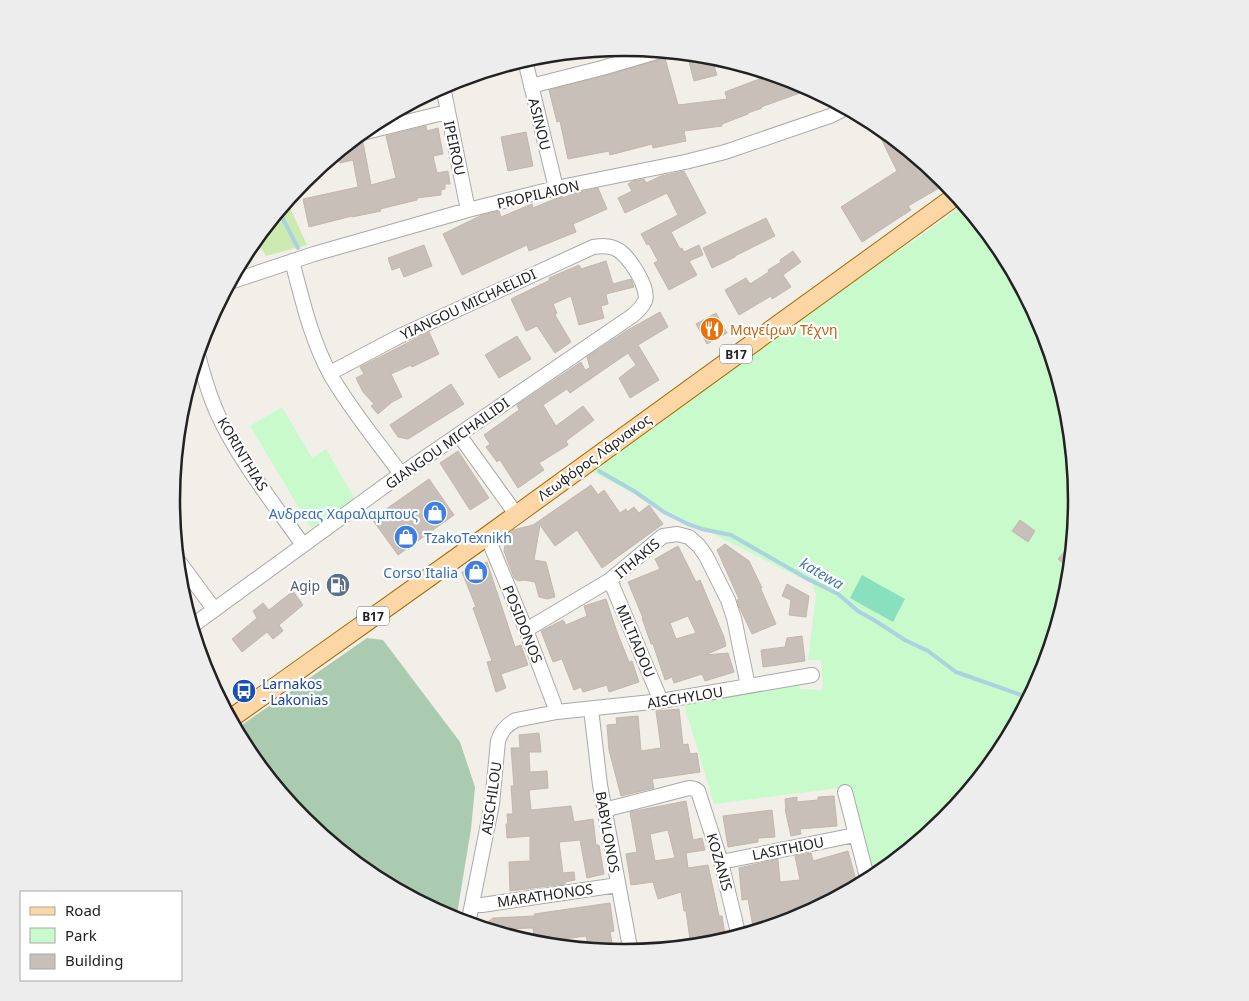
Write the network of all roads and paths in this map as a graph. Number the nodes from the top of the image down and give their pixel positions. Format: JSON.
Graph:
{"nodes":[{"id":1,"x":641,"y":57,"type":"edge"},
{"id":2,"x":527,"y":67,"type":"edge"},
{"id":3,"x":531,"y":86,"type":"junction"},
{"id":4,"x":444,"y":95,"type":"edge"},
{"id":5,"x":448,"y":112,"type":"junction"},
{"id":6,"x":839,"y":112,"type":"edge"},
{"id":7,"x":383,"y":128,"type":"edge"},
{"id":8,"x":556,"y":188,"type":"junction"},
{"id":9,"x":951,"y":199,"type":"edge"},
{"id":10,"x":468,"y":210,"type":"junction"},
{"id":11,"x":610,"y":247,"type":"joint"},
{"id":12,"x":292,"y":261,"type":"junction"},
{"id":13,"x":240,"y":279,"type":"edge"},
{"id":14,"x":201,"y":366,"type":"edge"},
{"id":15,"x":330,"y":373,"type":"junction"},
{"id":16,"x":459,"y":435,"type":"junction"},
{"id":17,"x":401,"y":474,"type":"junction"},
{"id":18,"x":516,"y":514,"type":"junction"},
{"id":19,"x":487,"y":536,"type":"junction"},
{"id":20,"x":303,"y":544,"type":"junction"},
{"id":21,"x":186,"y":572,"type":"edge"},
{"id":22,"x":610,"y":580,"type":"junction"},
{"id":23,"x":214,"y":609,"type":"junction"},
{"id":24,"x":197,"y":622,"type":"edge"},
{"id":25,"x":526,"y":630,"type":"junction"},
{"id":26,"x":812,"y":675,"type":"dead end"},
{"id":27,"x":748,"y":686,"type":"junction"},
{"id":28,"x":661,"y":701,"type":"junction"},
{"id":29,"x":591,"y":709,"type":"junction"},
{"id":30,"x":557,"y":712,"type":"junction"},
{"id":31,"x":236,"y":715,"type":"edge"},
{"id":32,"x":845,"y":792,"type":"dead end"},
{"id":33,"x":604,"y":810,"type":"junction"},
{"id":34,"x":855,"y":835,"type":"junction"},
{"id":35,"x":721,"y":862,"type":"junction"},
{"id":36,"x":866,"y":873,"type":"edge"},
{"id":37,"x":618,"y":885,"type":"junction"},
{"id":38,"x":472,"y":905,"type":"junction"},
{"id":39,"x":470,"y":917,"type":"edge"},
{"id":40,"x":737,"y":930,"type":"edge"},
{"id":41,"x":629,"y":945,"type":"edge"}],
"edges":[{"from":1,"to":3,"type":"street"},
{"from":2,"to":3,"type":"street","name":"ASINOU"},
{"from":3,"to":8,"type":"street","name":"ASINOU"},
{"from":4,"to":5,"type":"street","name":"IPEIROU"},
{"from":5,"to":7,"type":"street"},
{"from":5,"to":10,"type":"street","name":"IPEIROU"},
{"from":6,"to":8,"type":"street","name":"PROPILAION"},
{"from":8,"to":10,"type":"street","name":"PROPILAION"},
{"from":9,"to":18,"type":"main road","name":"Λεωφόρος Λάρνακος","number":"B17"},
{"from":10,"to":12,"type":"street","name":"PROPILAION"},
{"from":11,"to":15,"type":"street","name":"YIANGOU MICHAELIDI"},
{"from":11,"to":16,"type":"street","name":"GIANGOU MICHAILIDI"},
{"from":12,"to":13,"type":"street","name":"PROPILAION"},
{"from":12,"to":15,"type":"street"},
{"from":14,"to":20,"type":"street","name":"KORINTHIAS"},
{"from":15,"to":17,"type":"street"},
{"from":16,"to":17,"type":"street","name":"GIANGOU MICHAILIDI"},
{"from":16,"to":18,"type":"street"},
{"from":17,"to":20,"type":"street","name":"GIANGOU MICHAILIDI"},
{"from":18,"to":19,"type":"main road","name":"Λεωφόρος Λάρνακος","number":"B17"},
{"from":19,"to":25,"type":"street","name":"POSIDONOS"},
{"from":19,"to":31,"type":"main road","name":"Λεωφόρος Λάρνακος","number":"B17"},
{"from":20,"to":23,"type":"street","name":"GIANGOU MICHAILIDI"},
{"from":21,"to":23,"type":"street"},
{"from":22,"to":25,"type":"street","name":"ITHAKIS"},
{"from":22,"to":27,"type":"street","name":"ITHAKIS"},
{"from":22,"to":28,"type":"street","name":"MILTIADOU"},
{"from":23,"to":24,"type":"street","name":"GIANGOU MICHAILIDI"},
{"from":25,"to":30,"type":"street","name":"POSIDONOS"},
{"from":26,"to":27,"type":"street","name":"AISCHYLOU"},
{"from":27,"to":28,"type":"street","name":"AISCHYLOU"},
{"from":28,"to":29,"type":"street","name":"AISCHYLOU"},
{"from":29,"to":30,"type":"street","name":"AISCHYLOU"},
{"from":29,"to":33,"type":"street","name":"BABYLONOS"},
{"from":30,"to":38,"type":"street","name":"AISCHILOU"},
{"from":32,"to":34,"type":"street"},
{"from":33,"to":35,"type":"street","name":"KOZANIS"},
{"from":33,"to":37,"type":"street","name":"BABYLONOS"},
{"from":34,"to":35,"type":"street","name":"LASITHIOU"},
{"from":34,"to":36,"type":"street"},
{"from":35,"to":40,"type":"street","name":"KOZANIS"},
{"from":37,"to":38,"type":"street","name":"MARATHONOS"},
{"from":37,"to":41,"type":"street","name":"BABYLONOS"},
{"from":38,"to":39,"type":"street","name":"AISCHILOU"}]}
